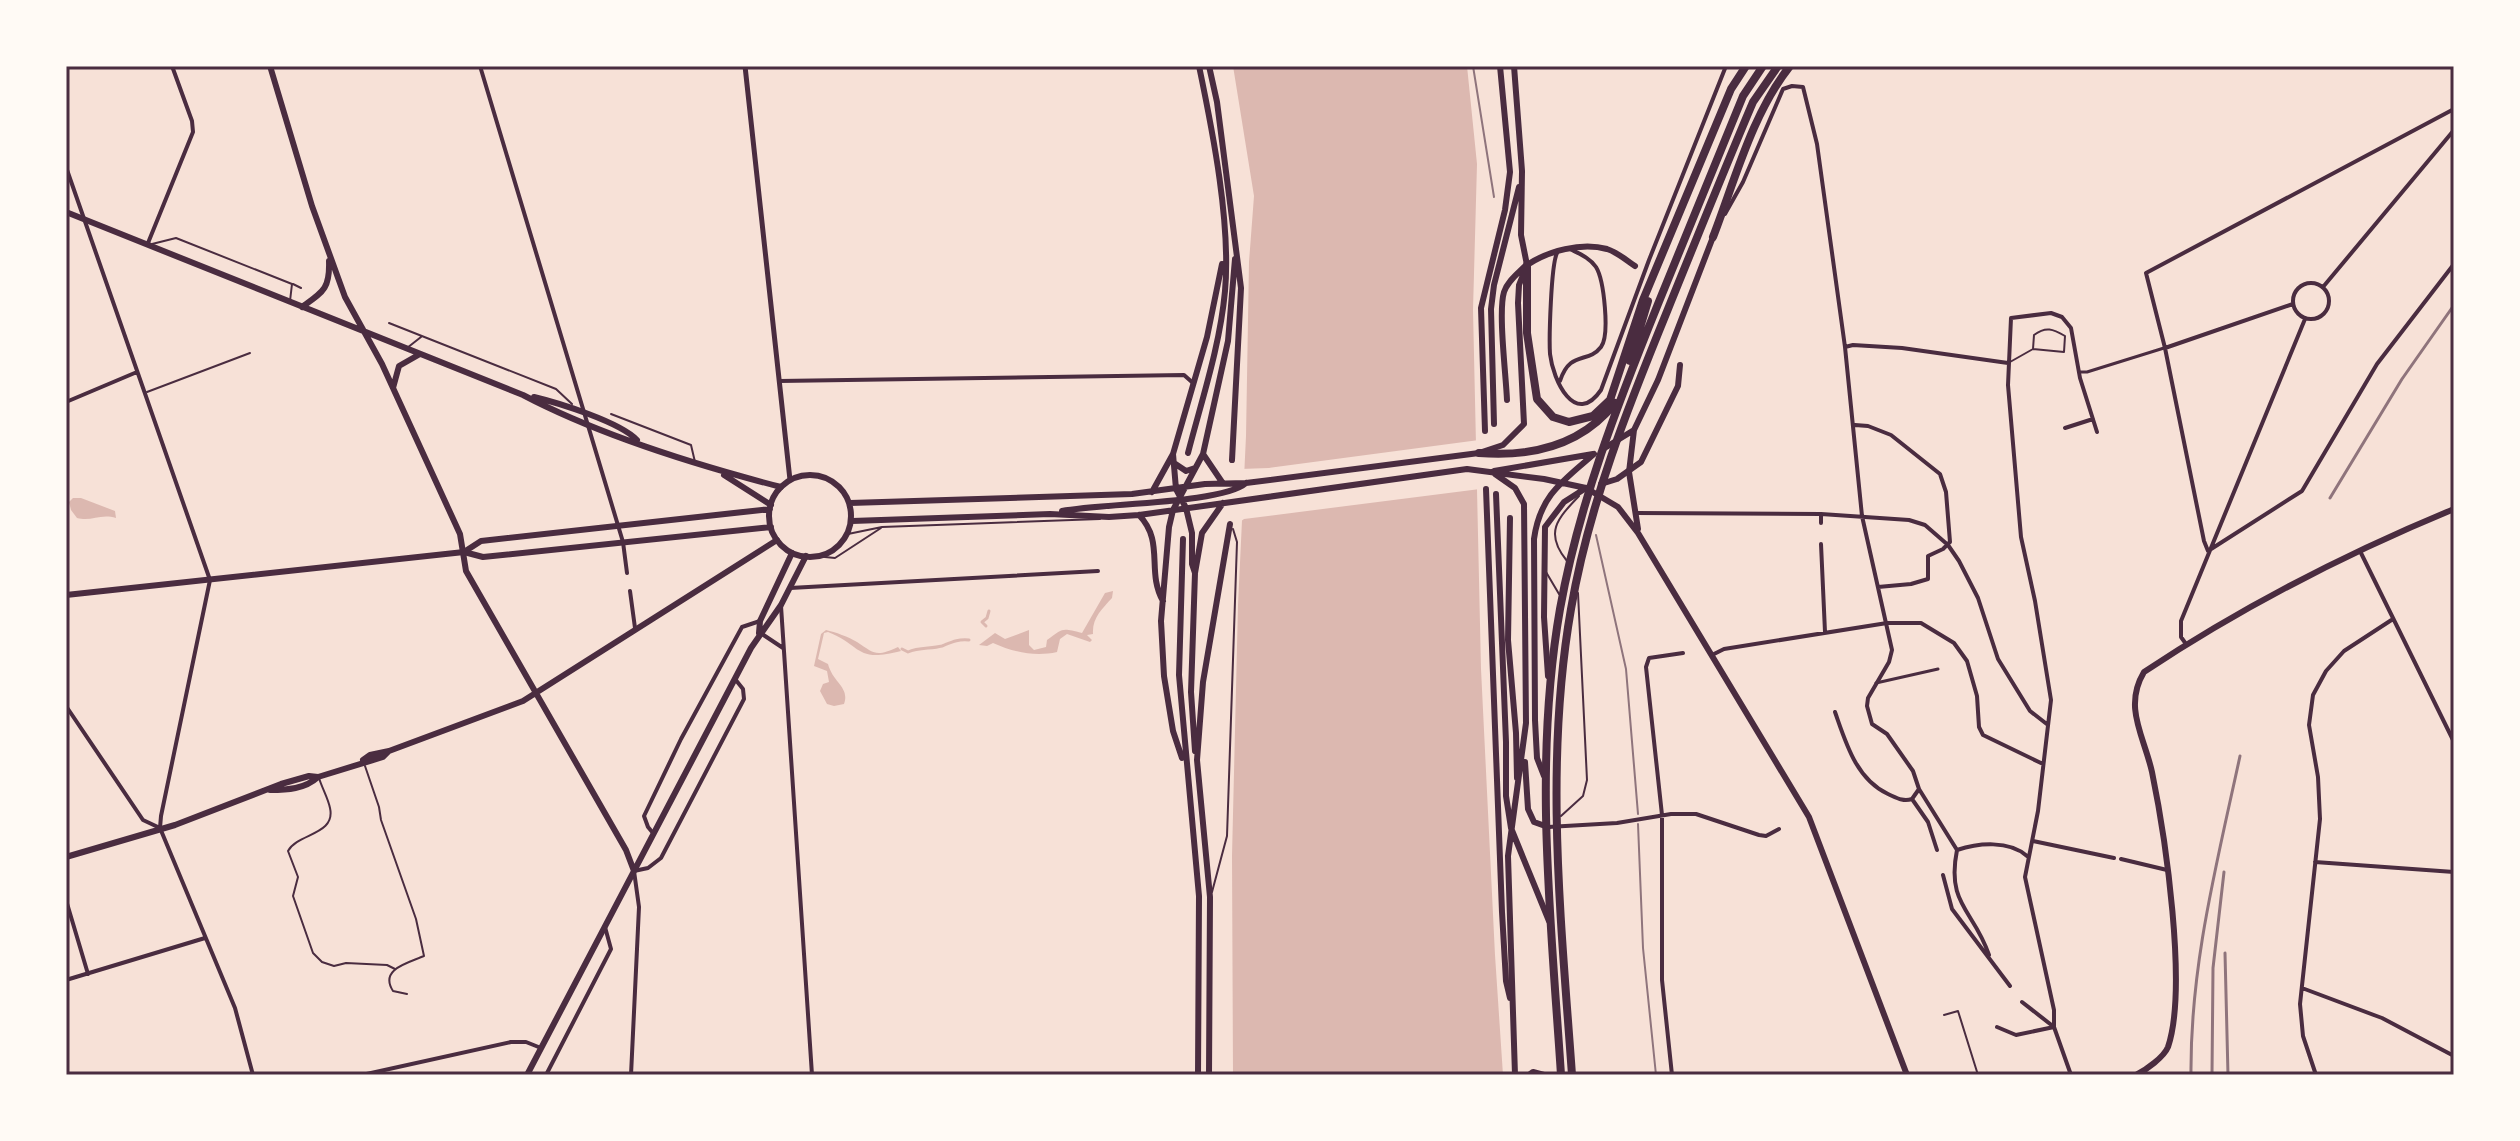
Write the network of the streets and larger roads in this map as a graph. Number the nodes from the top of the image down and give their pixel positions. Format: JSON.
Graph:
{"nodes":[{"id":1,"x":172,"y":66,"type":"edge"},
{"id":2,"x":270,"y":66,"type":"edge"},
{"id":3,"x":480,"y":66,"type":"edge"},
{"id":4,"x":745,"y":66,"type":"edge"},
{"id":5,"x":1199,"y":66,"type":"edge"},
{"id":6,"x":1209,"y":66,"type":"edge"},
{"id":7,"x":1500,"y":66,"type":"edge"},
{"id":8,"x":1514,"y":66,"type":"edge"},
{"id":9,"x":1726,"y":66,"type":"edge"},
{"id":10,"x":1746,"y":66,"type":"edge"},
{"id":11,"x":1763,"y":66,"type":"edge"},
{"id":12,"x":1778,"y":66,"type":"edge"},
{"id":13,"x":1790,"y":66,"type":"edge"},
{"id":14,"x":2454,"y":109,"type":"edge"},
{"id":15,"x":2454,"y":130,"type":"edge"},
{"id":16,"x":66,"y":167,"type":"edge"},
{"id":17,"x":1522,"y":171,"type":"junction"},
{"id":18,"x":66,"y":212,"type":"edge"},
{"id":19,"x":84,"y":219,"type":"junction"},
{"id":20,"x":1713,"y":237,"type":"junction"},
{"id":21,"x":1236,"y":241,"type":"junction"},
{"id":22,"x":147,"y":245,"type":"junction"},
{"id":23,"x":1225,"y":248,"type":"junction"},
{"id":24,"x":1570,"y":249,"type":"junction"},
{"id":25,"x":1558,"y":251,"type":"junction"},
{"id":26,"x":328,"y":253,"type":"junction"},
{"id":27,"x":2454,"y":264,"type":"edge"},
{"id":28,"x":1527,"y":265,"type":"junction"},
{"id":29,"x":1635,"y":266,"type":"dead end"},
{"id":30,"x":1651,"y":284,"type":"junction"},
{"id":31,"x":2323,"y":287,"type":"junction"},
{"id":32,"x":2293,"y":304,"type":"junction"},
{"id":33,"x":302,"y":307,"type":"junction"},
{"id":34,"x":2305,"y":319,"type":"junction"},
{"id":35,"x":362,"y":330,"type":"junction"},
{"id":36,"x":1845,"y":347,"type":"junction"},
{"id":37,"x":2165,"y":348,"type":"junction"},
{"id":38,"x":420,"y":354,"type":"junction"},
{"id":39,"x":2008,"y":363,"type":"junction"},
{"id":40,"x":1680,"y":365,"type":"dead end"},
{"id":41,"x":137,"y":372,"type":"junction"},
{"id":42,"x":2079,"y":372,"type":"junction"},
{"id":43,"x":779,"y":381,"type":"junction"},
{"id":44,"x":1193,"y":383,"type":"junction"},
{"id":45,"x":1559,"y":384,"type":"junction"},
{"id":46,"x":393,"y":388,"type":"junction"},
{"id":47,"x":523,"y":395,"type":"junction"},
{"id":48,"x":1507,"y":400,"type":"dead end"},
{"id":49,"x":66,"y":402,"type":"edge"},
{"id":50,"x":581,"y":412,"type":"junction"},
{"id":51,"x":2093,"y":419,"type":"junction"},
{"id":52,"x":1494,"y":424,"type":"dead end"},
{"id":53,"x":587,"y":425,"type":"junction"},
{"id":54,"x":1855,"y":425,"type":"junction"},
{"id":55,"x":2065,"y":428,"type":"dead end"},
{"id":56,"x":1634,"y":430,"type":"junction"},
{"id":57,"x":1485,"y":431,"type":"dead end"},
{"id":58,"x":2097,"y":432,"type":"dead end"},
{"id":59,"x":639,"y":443,"type":"junction"},
{"id":60,"x":1188,"y":453,"type":"dead end"},
{"id":61,"x":1479,"y":453,"type":"junction"},
{"id":62,"x":1203,"y":454,"type":"junction"},
{"id":63,"x":1594,"y":454,"type":"junction"},
{"id":64,"x":1173,"y":458,"type":"junction"},
{"id":65,"x":1232,"y":460,"type":"dead end"},
{"id":66,"x":1196,"y":467,"type":"junction"},
{"id":67,"x":718,"y":471,"type":"junction"},
{"id":68,"x":1492,"y":472,"type":"junction"},
{"id":69,"x":1629,"y":472,"type":"junction"},
{"id":70,"x":790,"y":480,"type":"junction"},
{"id":71,"x":1222,"y":482,"type":"junction"},
{"id":72,"x":1562,"y":482,"type":"junction"},
{"id":73,"x":1246,"y":483,"type":"junction"},
{"id":74,"x":781,"y":487,"type":"junction"},
{"id":75,"x":1187,"y":487,"type":"junction"},
{"id":76,"x":1586,"y":488,"type":"junction"},
{"id":77,"x":1176,"y":489,"type":"junction"},
{"id":78,"x":1486,"y":489,"type":"dead end"},
{"id":79,"x":1152,"y":492,"type":"junction"},
{"id":80,"x":1496,"y":494,"type":"dead end"},
{"id":81,"x":1181,"y":499,"type":"junction"},
{"id":82,"x":850,"y":503,"type":"junction"},
{"id":83,"x":1223,"y":503,"type":"junction"},
{"id":84,"x":770,"y":507,"type":"junction"},
{"id":85,"x":1186,"y":508,"type":"junction"},
{"id":86,"x":2454,"y":509,"type":"edge"},
{"id":87,"x":1173,"y":510,"type":"junction"},
{"id":88,"x":1635,"y":513,"type":"junction"},
{"id":89,"x":1050,"y":514,"type":"junction"},
{"id":90,"x":1821,"y":514,"type":"junction"},
{"id":91,"x":1139,"y":515,"type":"junction"},
{"id":92,"x":1862,"y":516,"type":"junction"},
{"id":93,"x":1510,"y":518,"type":"dead end"},
{"id":94,"x":852,"y":521,"type":"junction"},
{"id":95,"x":1821,"y":523,"type":"dead end"},
{"id":96,"x":1230,"y":524,"type":"road end"},
{"id":97,"x":617,"y":526,"type":"junction"},
{"id":98,"x":771,"y":527,"type":"junction"},
{"id":99,"x":1638,"y":533,"type":"junction"},
{"id":100,"x":1183,"y":539,"type":"dead end"},
{"id":101,"x":777,"y":540,"type":"junction"},
{"id":102,"x":623,"y":542,"type":"junction"},
{"id":103,"x":1821,"y":544,"type":"dead end"},
{"id":104,"x":1948,"y":545,"type":"junction"},
{"id":105,"x":2359,"y":550,"type":"junction"},
{"id":106,"x":2208,"y":551,"type":"junction"},
{"id":107,"x":464,"y":552,"type":"junction"},
{"id":108,"x":792,"y":553,"type":"junction"},
{"id":109,"x":806,"y":556,"type":"junction"},
{"id":110,"x":1098,"y":571,"type":"dead end"},
{"id":111,"x":627,"y":573,"type":"dead end"},
{"id":112,"x":1195,"y":573,"type":"junction"},
{"id":113,"x":210,"y":580,"type":"junction"},
{"id":114,"x":1878,"y":587,"type":"junction"},
{"id":115,"x":790,"y":588,"type":"junction"},
{"id":116,"x":630,"y":591,"type":"dead end"},
{"id":117,"x":66,"y":595,"type":"edge"},
{"id":118,"x":1163,"y":601,"type":"junction"},
{"id":119,"x":781,"y":605,"type":"junction"},
{"id":120,"x":2393,"y":619,"type":"junction"},
{"id":121,"x":760,"y":621,"type":"junction"},
{"id":122,"x":1887,"y":623,"type":"junction"},
{"id":123,"x":635,"y":628,"type":"junction"},
{"id":124,"x":1825,"y":632,"type":"junction"},
{"id":125,"x":759,"y":633,"type":"junction"},
{"id":126,"x":2186,"y":644,"type":"junction"},
{"id":127,"x":783,"y":648,"type":"junction"},
{"id":128,"x":1683,"y":653,"type":"dead end"},
{"id":129,"x":1712,"y":655,"type":"junction"},
{"id":130,"x":1938,"y":669,"type":"dead end"},
{"id":131,"x":735,"y":679,"type":"junction"},
{"id":132,"x":1876,"y":683,"type":"junction"},
{"id":133,"x":535,"y":693,"type":"junction"},
{"id":134,"x":66,"y":706,"type":"edge"},
{"id":135,"x":1835,"y":712,"type":"dead end"},
{"id":136,"x":2048,"y":725,"type":"junction"},
{"id":137,"x":2454,"y":742,"type":"edge"},
{"id":138,"x":1525,"y":746,"type":"junction"},
{"id":139,"x":1197,"y":760,"type":"junction"},
{"id":140,"x":2043,"y":764,"type":"junction"},
{"id":141,"x":1186,"y":769,"type":"junction"},
{"id":142,"x":1544,"y":776,"type":"junction"},
{"id":143,"x":1919,"y":789,"type":"junction"},
{"id":144,"x":1912,"y":799,"type":"junction"},
{"id":145,"x":1516,"y":811,"type":"junction"},
{"id":146,"x":1662,"y":815,"type":"junction"},
{"id":147,"x":1548,"y":827,"type":"junction"},
{"id":148,"x":160,"y":828,"type":"junction"},
{"id":149,"x":1511,"y":828,"type":"junction"},
{"id":150,"x":1779,"y":829,"type":"dead end"},
{"id":151,"x":653,"y":833,"type":"junction"},
{"id":152,"x":2033,"y":841,"type":"junction"},
{"id":153,"x":1937,"y":850,"type":"dead end"},
{"id":154,"x":1957,"y":850,"type":"junction"},
{"id":155,"x":2027,"y":856,"type":"junction"},
{"id":156,"x":66,"y":857,"type":"edge"},
{"id":157,"x":2114,"y":858,"type":"dead end"},
{"id":158,"x":2121,"y":859,"type":"dead end"},
{"id":159,"x":2315,"y":862,"type":"junction"},
{"id":160,"x":2167,"y":870,"type":"junction"},
{"id":161,"x":634,"y":871,"type":"junction"},
{"id":162,"x":2454,"y":872,"type":"edge"},
{"id":163,"x":1943,"y":875,"type":"dead end"},
{"id":164,"x":66,"y":900,"type":"edge"},
{"id":165,"x":605,"y":925,"type":"junction"},
{"id":166,"x":1555,"y":935,"type":"junction"},
{"id":167,"x":205,"y":938,"type":"junction"},
{"id":168,"x":1989,"y":955,"type":"junction"},
{"id":169,"x":88,"y":974,"type":"junction"},
{"id":170,"x":66,"y":980,"type":"edge"},
{"id":171,"x":2010,"y":986,"type":"dead end"},
{"id":172,"x":2302,"y":988,"type":"junction"},
{"id":173,"x":2022,"y":1002,"type":"dead end"},
{"id":174,"x":1511,"y":1005,"type":"junction"},
{"id":175,"x":1997,"y":1027,"type":"dead end"},
{"id":176,"x":2054,"y":1027,"type":"junction"},
{"id":177,"x":541,"y":1048,"type":"junction"},
{"id":178,"x":2454,"y":1056,"type":"edge"},
{"id":179,"x":253,"y":1075,"type":"edge"},
{"id":180,"x":362,"y":1075,"type":"edge"},
{"id":181,"x":527,"y":1075,"type":"edge"},
{"id":182,"x":546,"y":1075,"type":"edge"},
{"id":183,"x":631,"y":1075,"type":"edge"},
{"id":184,"x":812,"y":1075,"type":"edge"},
{"id":185,"x":1198,"y":1075,"type":"edge"},
{"id":186,"x":1209,"y":1075,"type":"edge"},
{"id":187,"x":1515,"y":1075,"type":"edge"},
{"id":188,"x":1529,"y":1075,"type":"edge"},
{"id":189,"x":1544,"y":1075,"type":"edge"},
{"id":190,"x":1562,"y":1075,"type":"edge"},
{"id":191,"x":1572,"y":1075,"type":"edge"},
{"id":192,"x":1672,"y":1075,"type":"edge"},
{"id":193,"x":1907,"y":1075,"type":"edge"},
{"id":194,"x":2071,"y":1075,"type":"edge"},
{"id":195,"x":2136,"y":1075,"type":"edge"},
{"id":196,"x":2316,"y":1075,"type":"edge"}],
"edges":[{"from":1,"to":22,"type":"street"},
{"from":2,"to":26,"type":"main road"},
{"from":3,"to":50,"type":"street"},
{"from":4,"to":43,"type":"street"},
{"from":5,"to":23,"type":"main road"},
{"from":6,"to":21,"type":"main road"},
{"from":7,"to":57,"type":"main road"},
{"from":8,"to":17,"type":"main road"},
{"from":9,"to":45,"type":"street"},
{"from":10,"to":30,"type":"highway"},
{"from":11,"to":190,"type":"highway"},
{"from":12,"to":191,"type":"highway"},
{"from":13,"to":20,"type":"highway"},
{"from":14,"to":37,"type":"street"},
{"from":15,"to":31,"type":"street"},
{"from":16,"to":19,"type":"street"},
{"from":17,"to":28,"type":"main road"},
{"from":17,"to":52,"type":"main road"},
{"from":18,"to":19,"type":"main road"},
{"from":19,"to":22,"type":"main road"},
{"from":19,"to":41,"type":"street"},
{"from":20,"to":36,"type":"street"},
{"from":20,"to":56,"type":"main road"},
{"from":21,"to":62,"type":"main road"},
{"from":21,"to":65,"type":"main road"},
{"from":22,"to":33,"type":"main road"},
{"from":23,"to":44,"type":"main road"},
{"from":23,"to":60,"type":"main road"},
{"from":24,"to":25,"type":"main road"},
{"from":24,"to":29,"type":"main road"},
{"from":24,"to":45,"type":"street"},
{"from":25,"to":28,"type":"main road"},
{"from":25,"to":45,"type":"street"},
{"from":26,"to":33,"type":"main road"},
{"from":26,"to":35,"type":"main road"},
{"from":27,"to":106,"type":"street"},
{"from":28,"to":30,"type":"highway"},
{"from":28,"to":48,"type":"main road"},
{"from":28,"to":61,"type":"main road"},
{"from":30,"to":61,"type":"highway"},
{"from":31,"to":32,"type":"street"},
{"from":31,"to":34,"type":"street"},
{"from":32,"to":34,"type":"street"},
{"from":32,"to":37,"type":"street"},
{"from":33,"to":35,"type":"main road"},
{"from":34,"to":106,"type":"street"},
{"from":35,"to":38,"type":"main road"},
{"from":35,"to":46,"type":"main road"},
{"from":36,"to":39,"type":"street"},
{"from":36,"to":54,"type":"street"},
{"from":37,"to":42,"type":"street"},
{"from":37,"to":106,"type":"street"},
{"from":38,"to":46,"type":"main road"},
{"from":38,"to":47,"type":"main road"},
{"from":39,"to":42,"type":"street"},
{"from":39,"to":136,"type":"street"},
{"from":40,"to":69,"type":"main road"},
{"from":41,"to":49,"type":"street"},
{"from":41,"to":113,"type":"street"},
{"from":42,"to":51,"type":"street"},
{"from":43,"to":44,"type":"street"},
{"from":43,"to":70,"type":"street"},
{"from":44,"to":64,"type":"main road"},
{"from":46,"to":107,"type":"main road"},
{"from":47,"to":50,"type":"main road"},
{"from":47,"to":53,"type":"main road"},
{"from":50,"to":53,"type":"street"},
{"from":50,"to":59,"type":"main road"},
{"from":51,"to":55,"type":"street"},
{"from":51,"to":58,"type":"street"},
{"from":53,"to":59,"type":"main road"},
{"from":53,"to":97,"type":"street"},
{"from":54,"to":92,"type":"street"},
{"from":54,"to":104,"type":"street"},
{"from":56,"to":63,"type":"main road"},
{"from":56,"to":69,"type":"main road"},
{"from":59,"to":67,"type":"main road"},
{"from":61,"to":73,"type":"main road"},
{"from":62,"to":66,"type":"main road"},
{"from":62,"to":71,"type":"main road"},
{"from":63,"to":68,"type":"main road"},
{"from":63,"to":72,"type":"main road"},
{"from":64,"to":66,"type":"main road"},
{"from":64,"to":77,"type":"main road"},
{"from":64,"to":79,"type":"main road"},
{"from":66,"to":75,"type":"main road"},
{"from":67,"to":74,"type":"main road"},
{"from":67,"to":84,"type":"main road"},
{"from":68,"to":72,"type":"main road"},
{"from":68,"to":83,"type":"main road"},
{"from":68,"to":138,"type":"main road"},
{"from":69,"to":76,"type":"main road"},
{"from":69,"to":88,"type":"main road"},
{"from":70,"to":74,"type":"main road"},
{"from":70,"to":82,"type":"main road"},
{"from":71,"to":73,"type":"main road"},
{"from":71,"to":75,"type":"main road"},
{"from":72,"to":76,"type":"main road"},
{"from":72,"to":142,"type":"main road"},
{"from":73,"to":81,"type":"main road"},
{"from":74,"to":84,"type":"main road"},
{"from":75,"to":77,"type":"main road"},
{"from":75,"to":81,"type":"main road"},
{"from":76,"to":99,"type":"main road"},
{"from":76,"to":142,"type":"main road"},
{"from":77,"to":79,"type":"main road"},
{"from":77,"to":81,"type":"main road"},
{"from":78,"to":174,"type":"main road"},
{"from":79,"to":82,"type":"main road"},
{"from":80,"to":149,"type":"main road"},
{"from":81,"to":85,"type":"main road"},
{"from":81,"to":87,"type":"main road"},
{"from":81,"to":89,"type":"main road"},
{"from":82,"to":94,"type":"main road"},
{"from":83,"to":85,"type":"main road"},
{"from":83,"to":112,"type":"main road"},
{"from":84,"to":97,"type":"main road"},
{"from":84,"to":98,"type":"main road"},
{"from":85,"to":87,"type":"main road"},
{"from":85,"to":112,"type":"main road"},
{"from":86,"to":105,"type":"main road"},
{"from":87,"to":91,"type":"main road"},
{"from":87,"to":118,"type":"main road"},
{"from":88,"to":90,"type":"street"},
{"from":88,"to":99,"type":"main road"},
{"from":89,"to":91,"type":"main road"},
{"from":89,"to":94,"type":"main road"},
{"from":90,"to":92,"type":"street"},
{"from":90,"to":95,"type":"street"},
{"from":91,"to":118,"type":"main road"},
{"from":92,"to":104,"type":"street"},
{"from":92,"to":114,"type":"street"},
{"from":93,"to":145,"type":"main road"},
{"from":94,"to":109,"type":"main road"},
{"from":96,"to":139,"type":"main road"},
{"from":97,"to":102,"type":"street"},
{"from":97,"to":107,"type":"main road"},
{"from":98,"to":101,"type":"main road"},
{"from":98,"to":102,"type":"main road"},
{"from":99,"to":129,"type":"main road"},
{"from":100,"to":141,"type":"main road"},
{"from":101,"to":108,"type":"main road"},
{"from":101,"to":123,"type":"main road"},
{"from":102,"to":107,"type":"main road"},
{"from":102,"to":111,"type":"street"},
{"from":103,"to":124,"type":"street"},
{"from":104,"to":114,"type":"street"},
{"from":104,"to":136,"type":"street"},
{"from":105,"to":120,"type":"street"},
{"from":105,"to":126,"type":"main road"},
{"from":106,"to":126,"type":"street"},
{"from":107,"to":113,"type":"main road"},
{"from":107,"to":133,"type":"main road"},
{"from":108,"to":109,"type":"main road"},
{"from":108,"to":121,"type":"main road"},
{"from":109,"to":115,"type":"main road"},
{"from":110,"to":115,"type":"street"},
{"from":112,"to":139,"type":"main road"},
{"from":113,"to":117,"type":"main road"},
{"from":113,"to":148,"type":"street"},
{"from":114,"to":122,"type":"street"},
{"from":115,"to":119,"type":"main road"},
{"from":116,"to":123,"type":"street"},
{"from":118,"to":141,"type":"main road"},
{"from":119,"to":125,"type":"main road"},
{"from":119,"to":127,"type":"street"},
{"from":120,"to":137,"type":"street"},
{"from":120,"to":159,"type":"street"},
{"from":121,"to":125,"type":"main road"},
{"from":121,"to":151,"type":"street"},
{"from":122,"to":124,"type":"street"},
{"from":122,"to":132,"type":"street"},
{"from":122,"to":140,"type":"street"},
{"from":123,"to":133,"type":"main road"},
{"from":124,"to":129,"type":"street"},
{"from":125,"to":127,"type":"street"},
{"from":125,"to":131,"type":"main road"},
{"from":126,"to":160,"type":"main road"},
{"from":127,"to":184,"type":"street"},
{"from":128,"to":146,"type":"street"},
{"from":129,"to":193,"type":"main road"},
{"from":130,"to":132,"type":"street"},
{"from":131,"to":151,"type":"main road"},
{"from":131,"to":161,"type":"street"},
{"from":132,"to":143,"type":"street"},
{"from":133,"to":148,"type":"main road"},
{"from":133,"to":161,"type":"main road"},
{"from":134,"to":148,"type":"street"},
{"from":135,"to":144,"type":"street"},
{"from":136,"to":140,"type":"street"},
{"from":138,"to":145,"type":"main road"},
{"from":138,"to":147,"type":"main road"},
{"from":139,"to":186,"type":"main road"},
{"from":140,"to":152,"type":"street"},
{"from":141,"to":185,"type":"main road"},
{"from":142,"to":147,"type":"main road"},
{"from":143,"to":144,"type":"street"},
{"from":143,"to":154,"type":"street"},
{"from":144,"to":153,"type":"street"},
{"from":145,"to":149,"type":"main road"},
{"from":146,"to":147,"type":"street"},
{"from":146,"to":150,"type":"street"},
{"from":146,"to":192,"type":"street"},
{"from":147,"to":166,"type":"main road"},
{"from":148,"to":156,"type":"main road"},
{"from":148,"to":167,"type":"street"},
{"from":149,"to":166,"type":"main road"},
{"from":149,"to":174,"type":"main road"},
{"from":151,"to":161,"type":"main road"},
{"from":152,"to":155,"type":"street"},
{"from":152,"to":157,"type":"street"},
{"from":154,"to":155,"type":"street"},
{"from":154,"to":168,"type":"street"},
{"from":155,"to":176,"type":"street"},
{"from":158,"to":160,"type":"street"},
{"from":159,"to":162,"type":"street"},
{"from":159,"to":172,"type":"street"},
{"from":160,"to":195,"type":"main road"},
{"from":161,"to":165,"type":"main road"},
{"from":161,"to":183,"type":"street"},
{"from":163,"to":168,"type":"street"},
{"from":164,"to":169,"type":"street"},
{"from":165,"to":177,"type":"main road"},
{"from":165,"to":182,"type":"street"},
{"from":166,"to":190,"type":"main road"},
{"from":167,"to":169,"type":"street"},
{"from":167,"to":179,"type":"street"},
{"from":168,"to":171,"type":"street"},
{"from":169,"to":170,"type":"street"},
{"from":172,"to":178,"type":"street"},
{"from":172,"to":196,"type":"street"},
{"from":173,"to":176,"type":"street"},
{"from":174,"to":187,"type":"main road"},
{"from":175,"to":176,"type":"street"},
{"from":176,"to":194,"type":"street"},
{"from":177,"to":180,"type":"street"},
{"from":177,"to":181,"type":"main road"},
{"from":188,"to":189,"type":"main road"}]}
